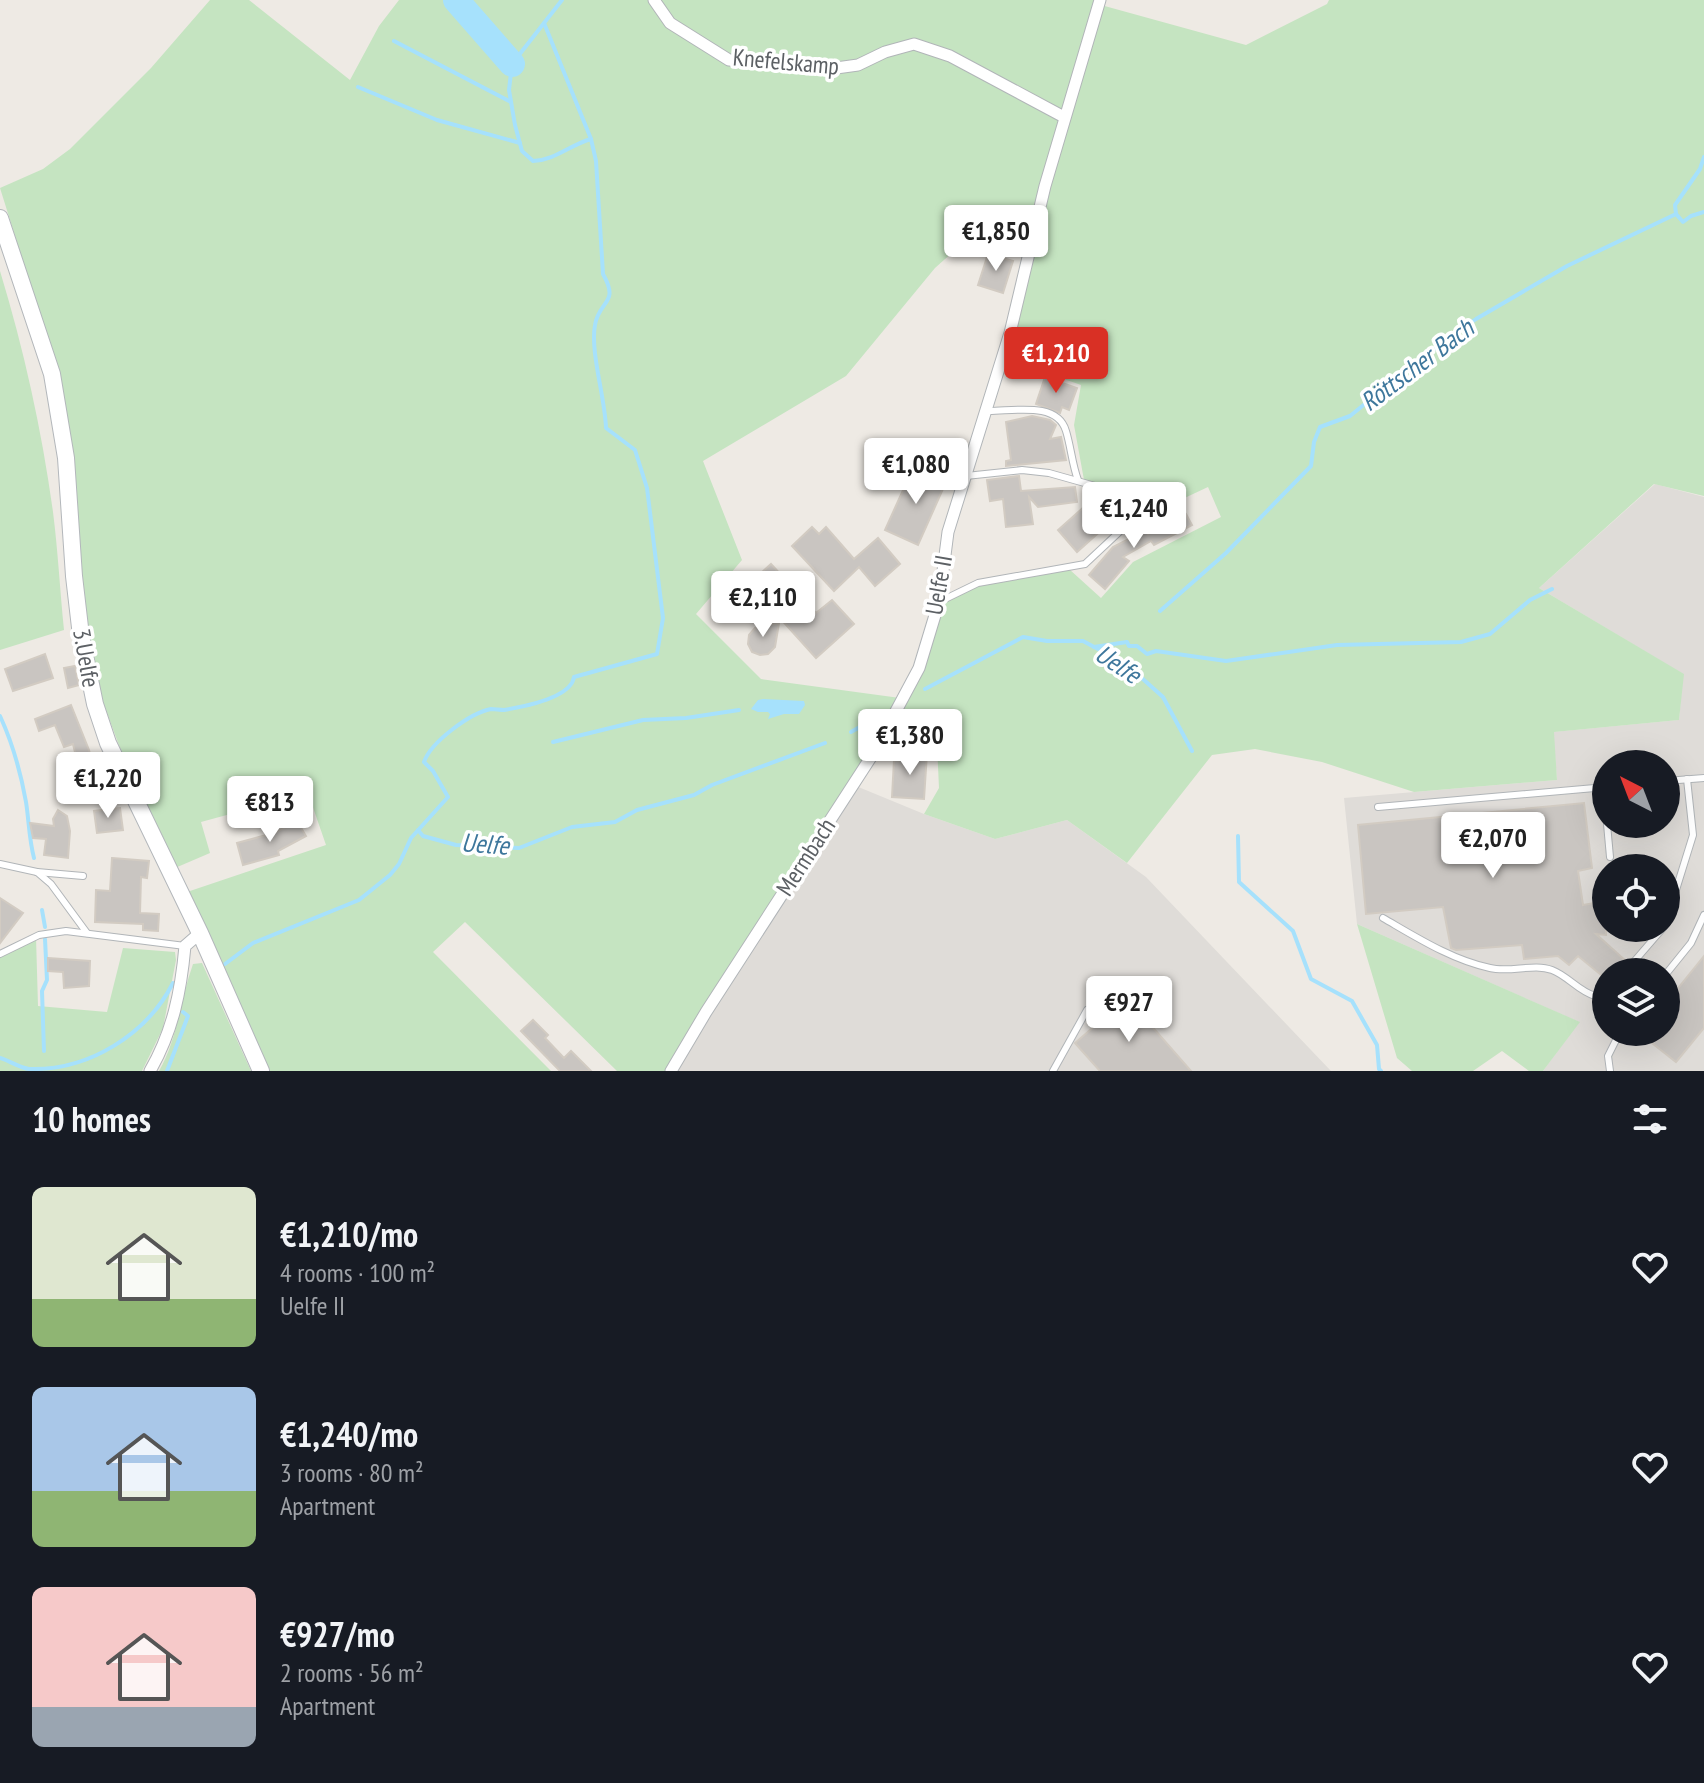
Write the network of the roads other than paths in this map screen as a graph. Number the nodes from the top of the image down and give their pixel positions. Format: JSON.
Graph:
{"nodes":[{"id":1,"x":654,"y":0,"type":"edge"},
{"id":2,"x":1100,"y":0,"type":"edge"},
{"id":3,"x":1064,"y":117,"type":"junction"},
{"id":4,"x":0,"y":218,"type":"edge"},
{"id":5,"x":985,"y":411,"type":"junction"},
{"id":6,"x":965,"y":476,"type":"junction"},
{"id":7,"x":1078,"y":480,"type":"junction"},
{"id":8,"x":939,"y":602,"type":"junction"},
{"id":9,"x":929,"y":637,"type":"joint"},
{"id":10,"x":1704,"y":778,"type":"edge"},
{"id":11,"x":1687,"y":779,"type":"junction"},
{"id":12,"x":1680,"y":780,"type":"edge"},
{"id":13,"x":1592,"y":788,"type":"edge"},
{"id":14,"x":1378,"y":807,"type":"dead end"},
{"id":15,"x":0,"y":864,"type":"edge"},
{"id":16,"x":37,"y":872,"type":"junction"},
{"id":17,"x":83,"y":876,"type":"dead end"},
{"id":18,"x":1680,"y":877,"type":"edge"},
{"id":19,"x":1704,"y":915,"type":"edge"},
{"id":20,"x":1383,"y":918,"type":"dead end"},
{"id":21,"x":87,"y":933,"type":"junction"},
{"id":22,"x":200,"y":933,"type":"junction"},
{"id":23,"x":1651,"y":942,"type":"edge"},
{"id":24,"x":185,"y":946,"type":"junction"},
{"id":25,"x":0,"y":953,"type":"edge"},
{"id":26,"x":1637,"y":958,"type":"edge"},
{"id":27,"x":1679,"y":958,"type":"edge"},
{"id":28,"x":1592,"y":995,"type":"edge"},
{"id":29,"x":1087,"y":1010,"type":"dead end"},
{"id":30,"x":1613,"y":1046,"type":"edge"},
{"id":31,"x":150,"y":1071,"type":"edge"},
{"id":32,"x":261,"y":1071,"type":"edge"},
{"id":33,"x":671,"y":1071,"type":"edge"},
{"id":34,"x":1053,"y":1071,"type":"edge"},
{"id":35,"x":1610,"y":1071,"type":"edge"}],
"edges":[{"from":1,"to":3,"type":"street","name":"Knefelskamp"},
{"from":2,"to":3,"type":"street","name":"Uelfe II"},
{"from":3,"to":5,"type":"street","name":"Uelfe II"},
{"from":4,"to":22,"type":"street","name":"3.Uelfe"},
{"from":5,"to":6,"type":"street","name":"Uelfe II"},
{"from":5,"to":7,"type":"lane"},
{"from":6,"to":7,"type":"lane"},
{"from":6,"to":8,"type":"street","name":"Uelfe II"},
{"from":7,"to":8,"type":"lane"},
{"from":8,"to":9,"type":"street","name":"Uelfe II"},
{"from":9,"to":33,"type":"street","name":"Mermbach"},
{"from":10,"to":11,"type":"lane"},
{"from":11,"to":12,"type":"lane"},
{"from":11,"to":18,"type":"lane"},
{"from":13,"to":14,"type":"lane"},
{"from":15,"to":16,"type":"lane"},
{"from":16,"to":17,"type":"lane"},
{"from":16,"to":21,"type":"lane"},
{"from":19,"to":27,"type":"lane"},
{"from":20,"to":28,"type":"lane"},
{"from":21,"to":24,"type":"lane"},
{"from":21,"to":25,"type":"lane"},
{"from":22,"to":24,"type":"street"},
{"from":22,"to":32,"type":"street","name":"3.Uelfe"},
{"from":23,"to":26,"type":"lane"},
{"from":24,"to":31,"type":"street"},
{"from":29,"to":34,"type":"lane"},
{"from":30,"to":35,"type":"lane"}]}
